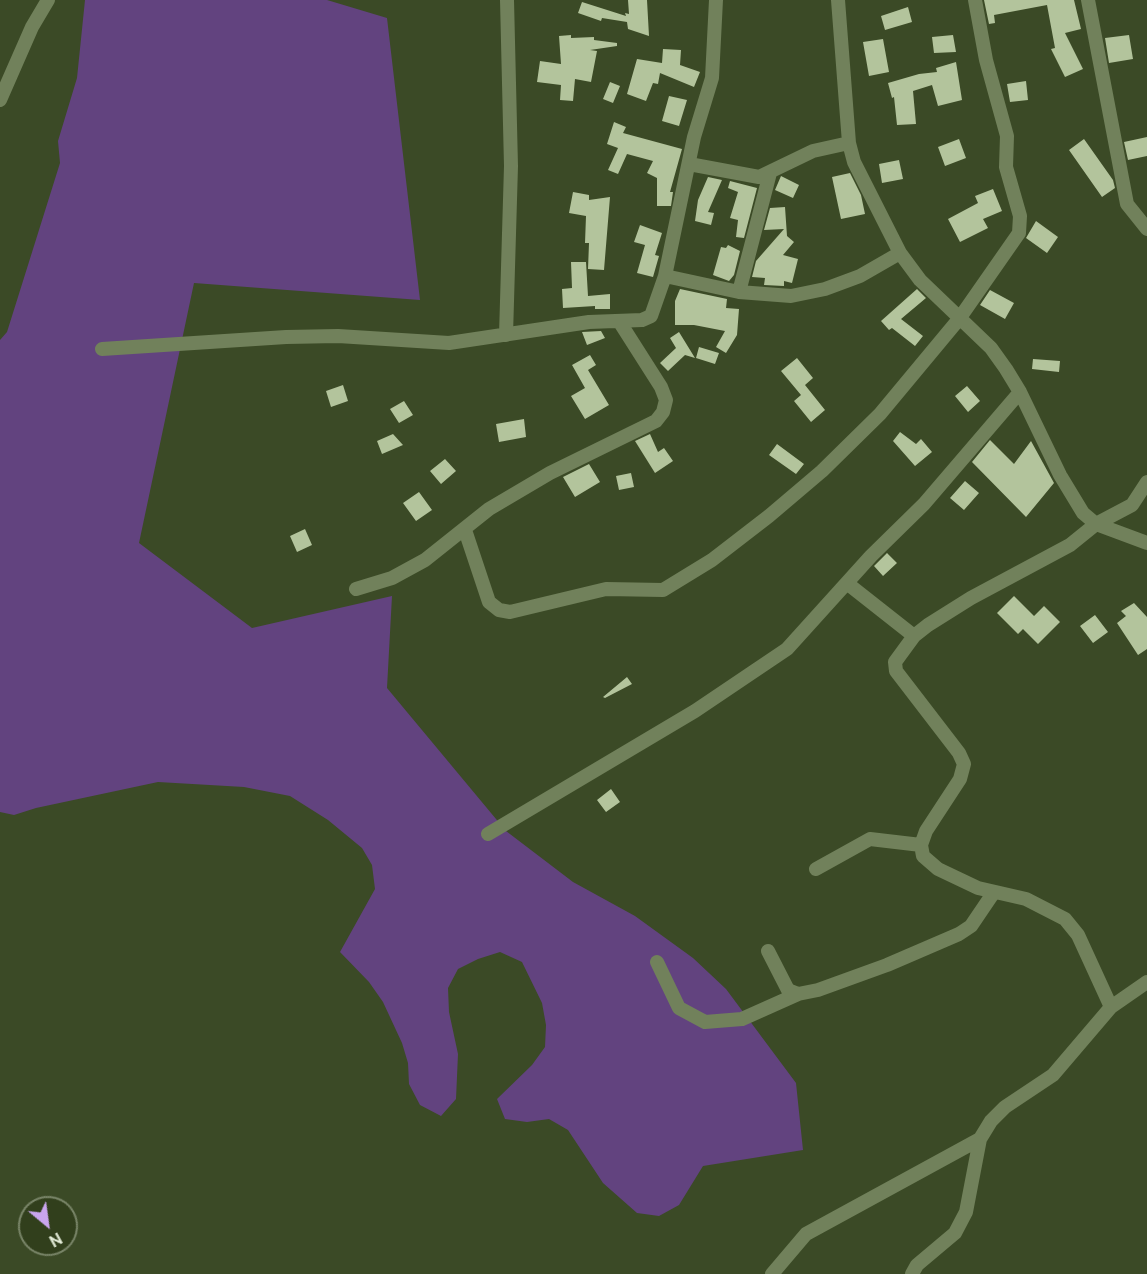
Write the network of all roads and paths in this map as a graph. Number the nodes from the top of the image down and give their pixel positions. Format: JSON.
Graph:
{"nodes":[{"id":1,"x":48,"y":0,"type":"edge"},
{"id":2,"x":507,"y":0,"type":"edge"},
{"id":3,"x":716,"y":0,"type":"edge"},
{"id":4,"x":838,"y":0,"type":"edge"},
{"id":5,"x":975,"y":0,"type":"edge"},
{"id":6,"x":1088,"y":0,"type":"edge"},
{"id":7,"x":0,"y":100,"type":"edge"},
{"id":8,"x":849,"y":143,"type":"junction"},
{"id":9,"x":688,"y":164,"type":"junction"},
{"id":10,"x":770,"y":173,"type":"junction"},
{"id":11,"x":1147,"y":230,"type":"edge"},
{"id":12,"x":900,"y":253,"type":"junction"},
{"id":13,"x":665,"y":276,"type":"junction"},
{"id":14,"x":739,"y":292,"type":"junction"},
{"id":15,"x":959,"y":319,"type":"junction"},
{"id":16,"x":619,"y":321,"type":"junction"},
{"id":17,"x":506,"y":335,"type":"junction"},
{"id":18,"x":102,"y":349,"type":"dead end"},
{"id":19,"x":1020,"y":392,"type":"junction"},
{"id":20,"x":1147,"y":482,"type":"edge"},
{"id":21,"x":1096,"y":524,"type":"junction"},
{"id":22,"x":465,"y":530,"type":"junction"},
{"id":23,"x":1147,"y":543,"type":"edge"},
{"id":24,"x":848,"y":584,"type":"junction"},
{"id":25,"x":356,"y":589,"type":"dead end"},
{"id":26,"x":914,"y":636,"type":"junction"},
{"id":27,"x":488,"y":834,"type":"dead end"},
{"id":28,"x":921,"y":845,"type":"junction"},
{"id":29,"x":816,"y":868,"type":"dead end"},
{"id":30,"x":994,"y":892,"type":"junction"},
{"id":31,"x":768,"y":951,"type":"dead end"},
{"id":32,"x":657,"y":962,"type":"dead end"},
{"id":33,"x":1147,"y":982,"type":"edge"},
{"id":34,"x":798,"y":994,"type":"junction"},
{"id":35,"x":1111,"y":1007,"type":"junction"},
{"id":36,"x":980,"y":1139,"type":"junction"},
{"id":37,"x":772,"y":1274,"type":"edge"},
{"id":38,"x":912,"y":1274,"type":"edge"}],
"edges":[{"from":1,"to":7,"type":"street"},
{"from":2,"to":17,"type":"street"},
{"from":3,"to":9,"type":"street"},
{"from":4,"to":8,"type":"street"},
{"from":5,"to":15,"type":"street"},
{"from":6,"to":11,"type":"street"},
{"from":8,"to":10,"type":"street"},
{"from":8,"to":12,"type":"street"},
{"from":9,"to":10,"type":"street"},
{"from":9,"to":13,"type":"street"},
{"from":10,"to":14,"type":"street"},
{"from":12,"to":14,"type":"street"},
{"from":12,"to":15,"type":"street"},
{"from":13,"to":14,"type":"street"},
{"from":13,"to":16,"type":"street"},
{"from":15,"to":19,"type":"street"},
{"from":15,"to":22,"type":"street"},
{"from":16,"to":17,"type":"street"},
{"from":16,"to":22,"type":"street"},
{"from":17,"to":18,"type":"street"},
{"from":19,"to":21,"type":"street"},
{"from":19,"to":24,"type":"street"},
{"from":20,"to":21,"type":"street"},
{"from":21,"to":23,"type":"street"},
{"from":21,"to":26,"type":"street"},
{"from":22,"to":25,"type":"street"},
{"from":24,"to":26,"type":"street"},
{"from":24,"to":27,"type":"street"},
{"from":26,"to":28,"type":"street"},
{"from":28,"to":29,"type":"street"},
{"from":28,"to":30,"type":"street"},
{"from":30,"to":34,"type":"street"},
{"from":30,"to":35,"type":"street"},
{"from":31,"to":34,"type":"street"},
{"from":32,"to":34,"type":"street"},
{"from":33,"to":35,"type":"street"},
{"from":35,"to":36,"type":"street"},
{"from":36,"to":37,"type":"street"},
{"from":36,"to":38,"type":"street"}]}
